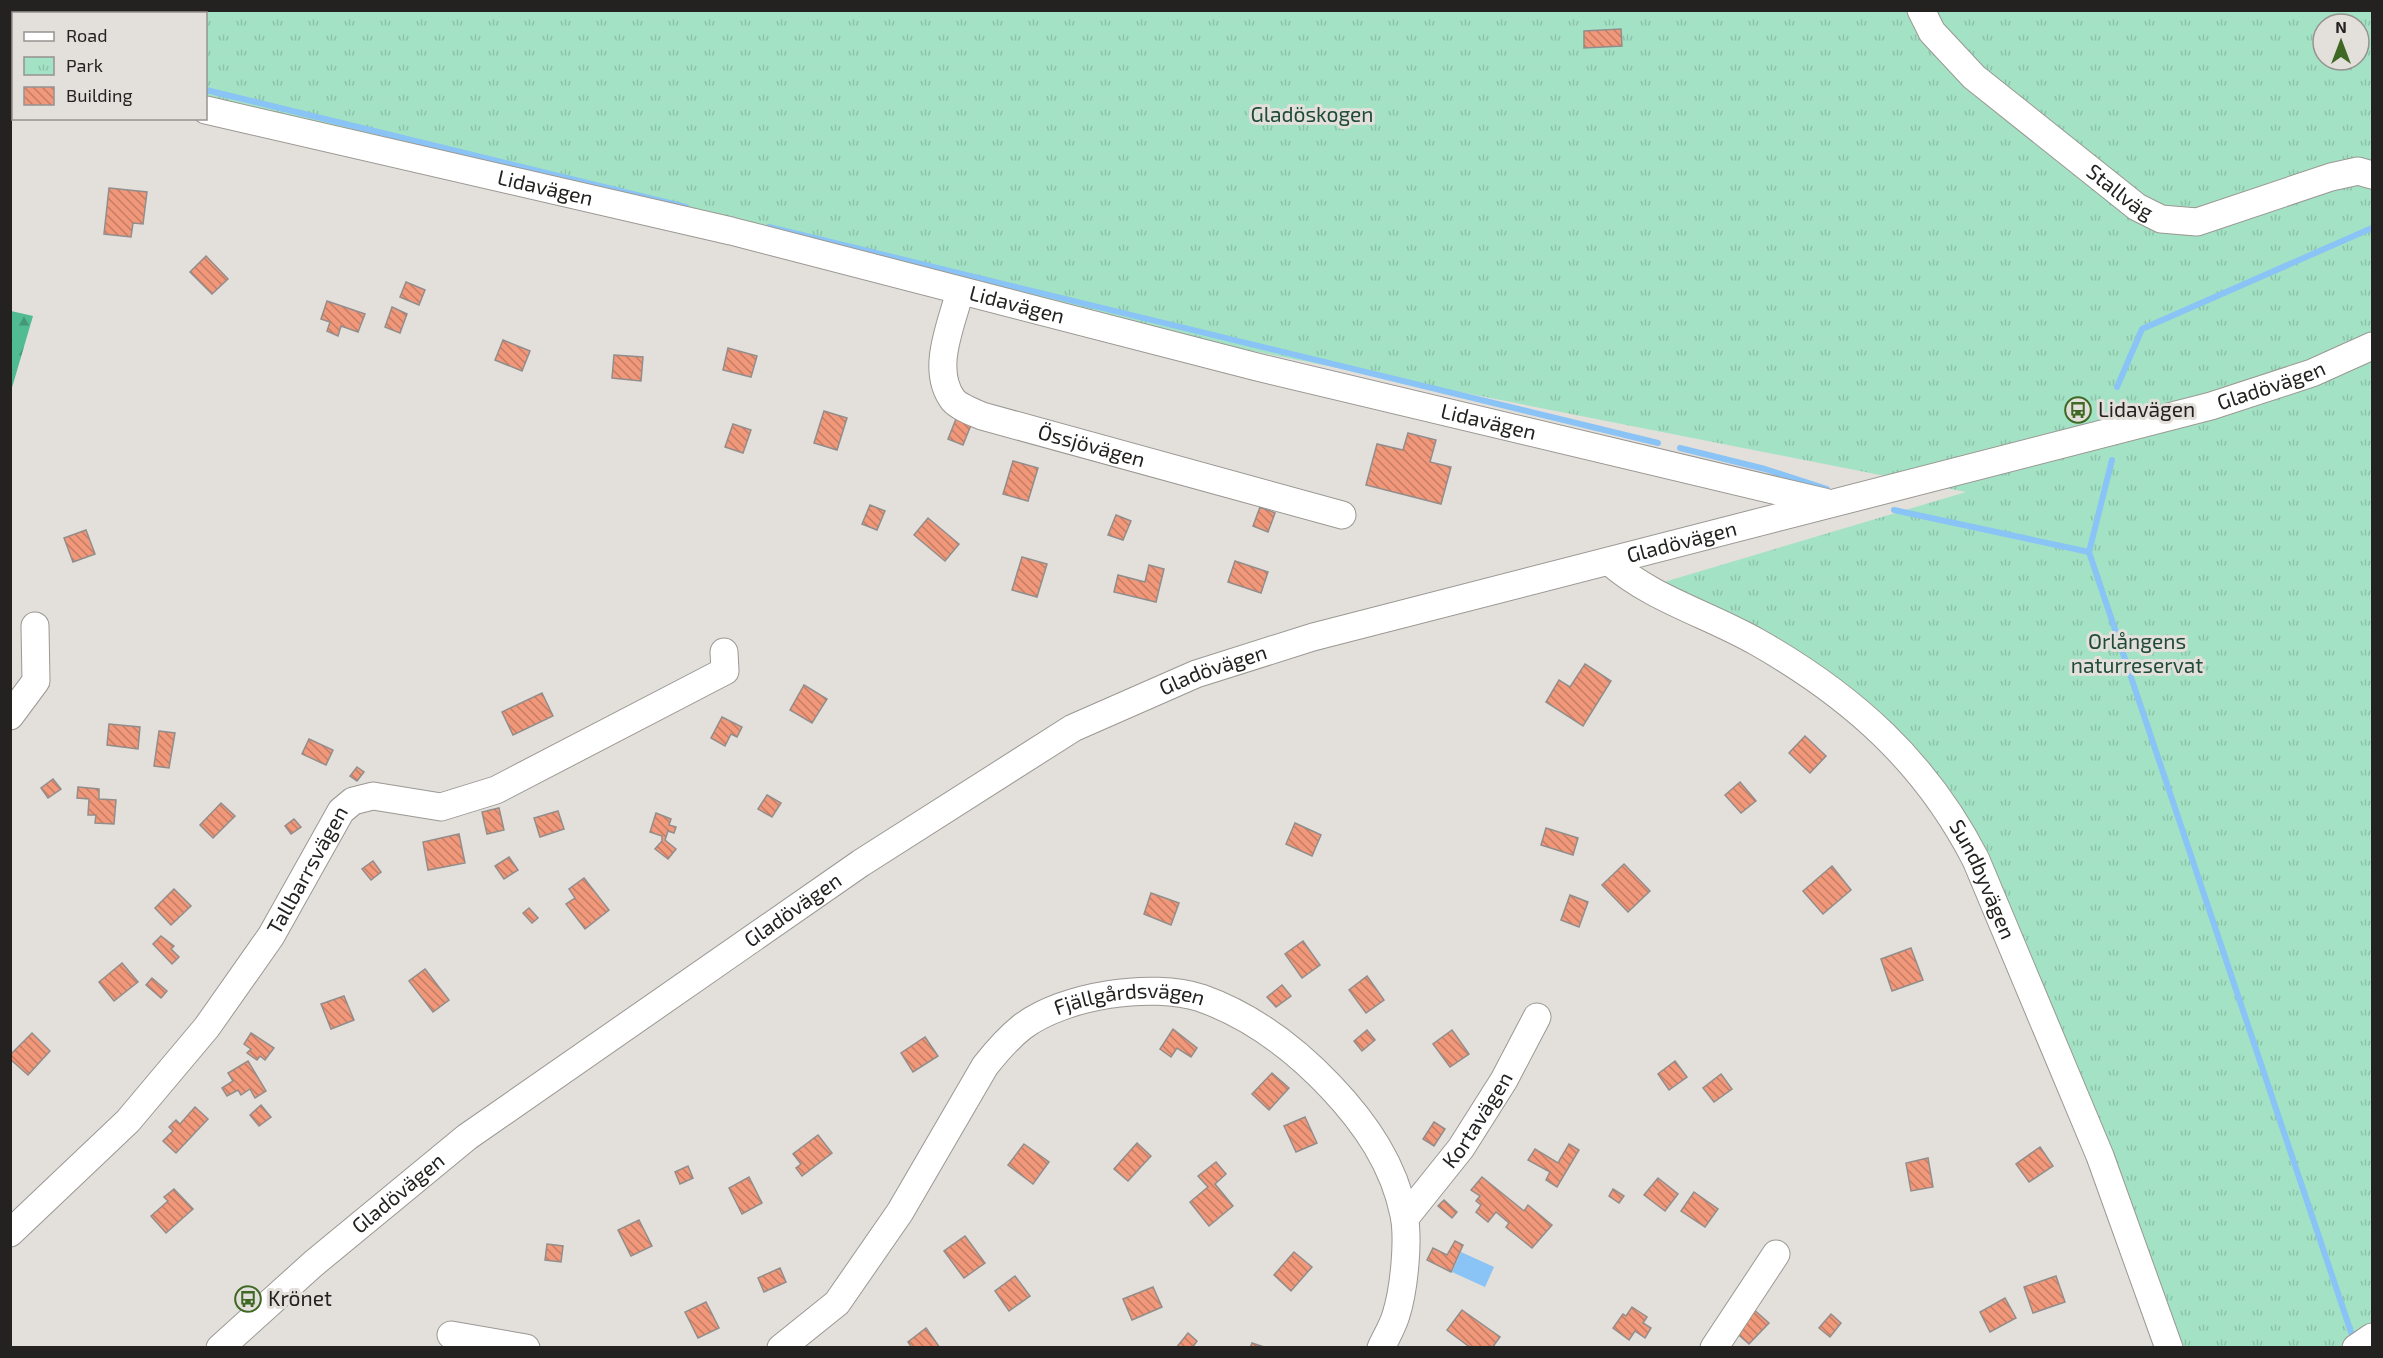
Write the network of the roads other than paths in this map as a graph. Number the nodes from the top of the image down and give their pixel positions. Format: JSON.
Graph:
{"nodes":[{"id":1,"x":1921,"y":10,"type":"edge"},
{"id":2,"x":207,"y":110,"type":"edge"},
{"id":3,"x":2373,"y":175,"type":"edge"},
{"id":4,"x":960,"y":291,"type":"junction"},
{"id":5,"x":2373,"y":346,"type":"edge"},
{"id":6,"x":1828,"y":502,"type":"junction"},
{"id":7,"x":1342,"y":515,"type":"dead end"},
{"id":8,"x":1610,"y":562,"type":"junction"},
{"id":9,"x":35,"y":626,"type":"dead end"},
{"id":10,"x":724,"y":652,"type":"dead end"},
{"id":11,"x":10,"y":716,"type":"edge"},
{"id":12,"x":1538,"y":1017,"type":"dead end"},
{"id":13,"x":1405,"y":1218,"type":"junction"},
{"id":14,"x":10,"y":1233,"type":"edge"},
{"id":15,"x":1776,"y":1254,"type":"dead end"},
{"id":16,"x":451,"y":1335,"type":"dead end"},
{"id":17,"x":2373,"y":1337,"type":"edge"},
{"id":18,"x":220,"y":1347,"type":"edge"},
{"id":19,"x":526,"y":1347,"type":"edge"},
{"id":20,"x":781,"y":1347,"type":"edge"},
{"id":21,"x":1381,"y":1347,"type":"edge"},
{"id":22,"x":1714,"y":1347,"type":"edge"},
{"id":23,"x":2169,"y":1347,"type":"edge"},
{"id":24,"x":2356,"y":1347,"type":"edge"}],
"edges":[{"from":1,"to":3,"type":"street","name":"Stallväg"},
{"from":2,"to":4,"type":"street","name":"Lidavägen"},
{"from":4,"to":6,"type":"street","name":"Lidavägen"},
{"from":4,"to":7,"type":"street","name":"Össjövägen"},
{"from":5,"to":6,"type":"street","name":"Gladövägen"},
{"from":6,"to":8,"type":"street","name":"Gladövägen"},
{"from":8,"to":18,"type":"street","name":"Gladövägen"},
{"from":8,"to":23,"type":"street","name":"Sundbyvägen"},
{"from":9,"to":11,"type":"street"},
{"from":10,"to":14,"type":"street","name":"Tallbarrsvägen"},
{"from":12,"to":13,"type":"street","name":"Kortavägen"},
{"from":13,"to":20,"type":"street","name":"Fjällgårdsvägen"},
{"from":13,"to":21,"type":"street","name":"Fjällgårdsvägen"},
{"from":15,"to":22,"type":"street"},
{"from":16,"to":19,"type":"street"},
{"from":17,"to":24,"type":"street"}]}
